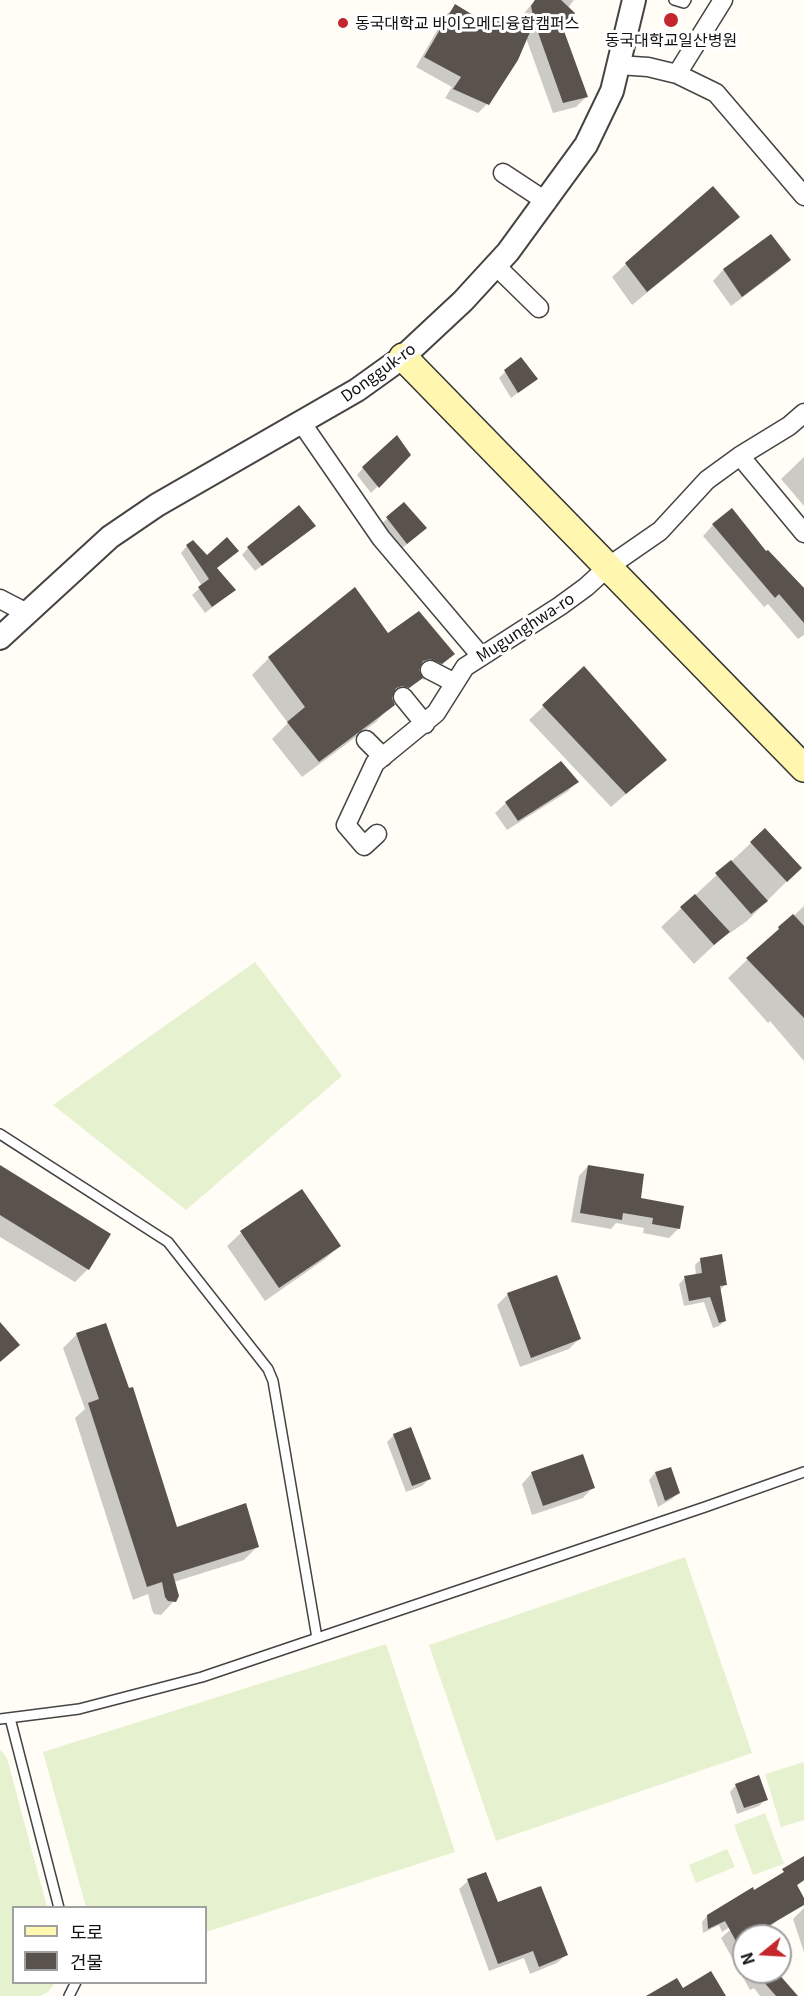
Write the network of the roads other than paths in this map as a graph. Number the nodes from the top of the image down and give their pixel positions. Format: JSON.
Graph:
{"nodes":[{"id":1,"x":634,"y":0,"type":"edge"},
{"id":2,"x":674,"y":0,"type":"edge"},
{"id":3,"x":686,"y":0,"type":"edge"},
{"id":4,"x":723,"y":0,"type":"edge"},
{"id":5,"x":618,"y":65,"type":"junction"},
{"id":6,"x":677,"y":74,"type":"junction"},
{"id":7,"x":503,"y":173,"type":"dead end"},
{"id":8,"x":804,"y":196,"type":"edge"},
{"id":9,"x":547,"y":202,"type":"junction"},
{"id":10,"x":495,"y":266,"type":"junction"},
{"id":11,"x":539,"y":308,"type":"dead end"},
{"id":12,"x":403,"y":357,"type":"junction"},
{"id":13,"x":804,"y":413,"type":"edge"},
{"id":14,"x":301,"y":422,"type":"junction"},
{"id":15,"x":740,"y":456,"type":"junction"},
{"id":16,"x":804,"y":533,"type":"edge"},
{"id":17,"x":608,"y":567,"type":"junction"},
{"id":18,"x":0,"y":599,"type":"edge"},
{"id":19,"x":27,"y":613,"type":"junction"},
{"id":20,"x":0,"y":638,"type":"edge"},
{"id":21,"x":481,"y":656,"type":"junction"},
{"id":22,"x":430,"y":670,"type":"dead end"},
{"id":23,"x":455,"y":683,"type":"junction"},
{"id":24,"x":403,"y":697,"type":"dead end"},
{"id":25,"x":425,"y":724,"type":"junction"},
{"id":26,"x":366,"y":740,"type":"dead end"},
{"id":27,"x":382,"y":757,"type":"junction"},
{"id":28,"x":804,"y":768,"type":"edge"},
{"id":29,"x":377,"y":834,"type":"dead end"},
{"id":30,"x":0,"y":1134,"type":"edge"},
{"id":31,"x":804,"y":1472,"type":"edge"},
{"id":32,"x":317,"y":1638,"type":"junction"},
{"id":33,"x":5,"y":1718,"type":"edge"},
{"id":34,"x":58,"y":1906,"type":"edge"}],
"edges":[{"from":1,"to":5,"type":"street","name":"Dongguk-ro"},
{"from":2,"to":3,"type":"lane"},
{"from":4,"to":6,"type":"street"},
{"from":5,"to":6,"type":"street"},
{"from":5,"to":9,"type":"street","name":"Dongguk-ro"},
{"from":6,"to":8,"type":"street"},
{"from":7,"to":9,"type":"street"},
{"from":9,"to":10,"type":"street","name":"Dongguk-ro"},
{"from":10,"to":11,"type":"street"},
{"from":10,"to":12,"type":"street","name":"Dongguk-ro"},
{"from":12,"to":14,"type":"street","name":"Dongguk-ro"},
{"from":12,"to":17,"type":"main road"},
{"from":13,"to":15,"type":"street","name":"Mugunghwa-ro"},
{"from":14,"to":19,"type":"street","name":"Dongguk-ro"},
{"from":14,"to":21,"type":"street"},
{"from":15,"to":16,"type":"street"},
{"from":15,"to":17,"type":"street","name":"Mugunghwa-ro"},
{"from":17,"to":21,"type":"street","name":"Mugunghwa-ro"},
{"from":17,"to":28,"type":"main road"},
{"from":18,"to":19,"type":"street"},
{"from":19,"to":20,"type":"street","name":"Dongguk-ro"},
{"from":21,"to":23,"type":"street","name":"Mugunghwa-ro"},
{"from":22,"to":23,"type":"street"},
{"from":23,"to":25,"type":"street","name":"Mugunghwa-ro"},
{"from":24,"to":25,"type":"street"},
{"from":25,"to":27,"type":"street","name":"Mugunghwa-ro"},
{"from":26,"to":27,"type":"street"},
{"from":27,"to":29,"type":"street","name":"Mugunghwa-ro"},
{"from":30,"to":32,"type":"lane"},
{"from":31,"to":32,"type":"lane"},
{"from":32,"to":33,"type":"lane"},
{"from":33,"to":34,"type":"lane"}]}
